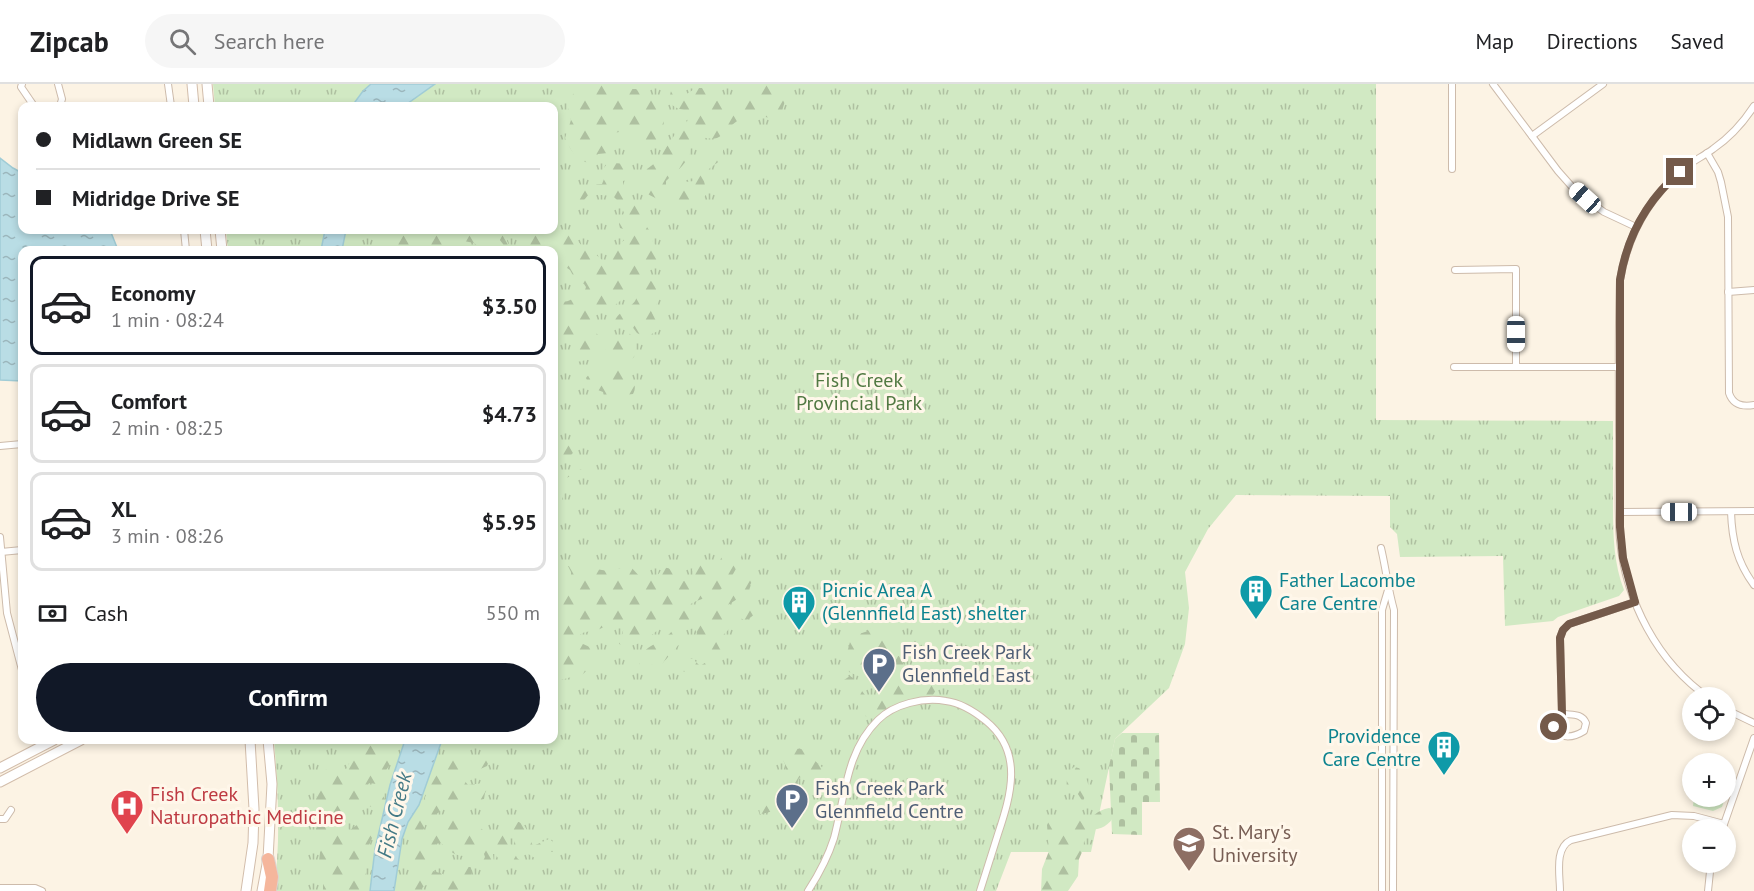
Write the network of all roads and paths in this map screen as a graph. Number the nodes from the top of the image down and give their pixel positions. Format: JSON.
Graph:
{"nodes":[{"id":1,"x":22,"y":84,"type":"edge"},
{"id":2,"x":58,"y":84,"type":"edge"},
{"id":3,"x":168,"y":84,"type":"edge"},
{"id":4,"x":192,"y":84,"type":"edge"},
{"id":5,"x":207,"y":84,"type":"edge"},
{"id":6,"x":1452,"y":84,"type":"edge"},
{"id":7,"x":1493,"y":84,"type":"edge"},
{"id":8,"x":1603,"y":84,"type":"edge"},
{"id":9,"x":31,"y":102,"type":"edge"},
{"id":10,"x":61,"y":102,"type":"edge"},
{"id":11,"x":170,"y":102,"type":"edge"},
{"id":12,"x":194,"y":102,"type":"edge"},
{"id":13,"x":209,"y":102,"type":"edge"},
{"id":14,"x":1754,"y":106,"type":"edge"},
{"id":15,"x":1532,"y":136,"type":"junction"},
{"id":16,"x":1707,"y":153,"type":"junction"},
{"id":17,"x":1452,"y":169,"type":"dead end"},
{"id":18,"x":1636,"y":226,"type":"junction"},
{"id":19,"x":1455,"y":270,"type":"dead end"},
{"id":20,"x":1754,"y":291,"type":"edge"},
{"id":21,"x":1728,"y":292,"type":"junction"},
{"id":22,"x":1516,"y":366,"type":"junction"},
{"id":23,"x":1454,"y":367,"type":"dead end"},
{"id":24,"x":1619,"y":367,"type":"junction"},
{"id":25,"x":1754,"y":405,"type":"edge"},
{"id":26,"x":18,"y":444,"type":"edge"},
{"id":27,"x":0,"y":446,"type":"edge"},
{"id":28,"x":1754,"y":511,"type":"edge"},
{"id":29,"x":1620,"y":512,"type":"junction"},
{"id":30,"x":1731,"y":512,"type":"junction"},
{"id":31,"x":0,"y":537,"type":"edge"},
{"id":32,"x":1381,"y":548,"type":"dead end"},
{"id":33,"x":18,"y":550,"type":"edge"},
{"id":34,"x":1,"y":552,"type":"edge"},
{"id":35,"x":1754,"y":585,"type":"edge"},
{"id":36,"x":1388,"y":590,"type":"junction"},
{"id":37,"x":1635,"y":602,"type":"junction"},
{"id":38,"x":18,"y":655,"type":"edge"},
{"id":39,"x":1696,"y":687,"type":"edge"},
{"id":40,"x":1736,"y":714,"type":"edge"},
{"id":41,"x":1562,"y":715,"type":"junction"},
{"id":42,"x":1754,"y":723,"type":"edge"},
{"id":43,"x":1754,"y":738,"type":"edge"},
{"id":44,"x":48,"y":744,"type":"edge"},
{"id":45,"x":59,"y":744,"type":"edge"},
{"id":46,"x":73,"y":744,"type":"edge"},
{"id":47,"x":250,"y":744,"type":"edge"},
{"id":48,"x":268,"y":744,"type":"edge"},
{"id":49,"x":63,"y":749,"type":"junction"},
{"id":50,"x":0,"y":768,"type":"edge"},
{"id":51,"x":0,"y":782,"type":"edge"},
{"id":52,"x":11,"y":810,"type":"dead end"},
{"id":53,"x":0,"y":819,"type":"edge"},
{"id":54,"x":1702,"y":819,"type":"edge"},
{"id":55,"x":1726,"y":819,"type":"edge"},
{"id":56,"x":268,"y":859,"type":"junction"},
{"id":57,"x":1710,"y":873,"type":"edge"},
{"id":58,"x":0,"y":888,"type":"edge"},
{"id":59,"x":42,"y":891,"type":"edge"},
{"id":60,"x":246,"y":891,"type":"edge"},
{"id":61,"x":262,"y":891,"type":"edge"},
{"id":62,"x":270,"y":891,"type":"edge"},
{"id":63,"x":808,"y":891,"type":"edge"},
{"id":64,"x":980,"y":891,"type":"edge"},
{"id":65,"x":1382,"y":891,"type":"edge"},
{"id":66,"x":1393,"y":891,"type":"edge"},
{"id":67,"x":1560,"y":891,"type":"edge"},
{"id":68,"x":1708,"y":891,"type":"edge"}],
"edges":[{"from":1,"to":9,"type":"street"},
{"from":2,"to":10,"type":"street"},
{"from":3,"to":11,"type":"street"},
{"from":4,"to":12,"type":"main road"},
{"from":5,"to":13,"type":"main road"},
{"from":6,"to":17,"type":"street"},
{"from":7,"to":15,"type":"street"},
{"from":8,"to":15,"type":"street"},
{"from":14,"to":16,"type":"street"},
{"from":15,"to":18,"type":"street"},
{"from":16,"to":18,"type":"street"},
{"from":16,"to":21,"type":"street"},
{"from":18,"to":24,"type":"street"},
{"from":19,"to":22,"type":"street"},
{"from":20,"to":21,"type":"street"},
{"from":21,"to":25,"type":"street"},
{"from":22,"to":23,"type":"street"},
{"from":22,"to":24,"type":"street"},
{"from":24,"to":29,"type":"street"},
{"from":26,"to":27,"type":"street"},
{"from":28,"to":30,"type":"street"},
{"from":29,"to":30,"type":"street"},
{"from":29,"to":37,"type":"street"},
{"from":30,"to":35,"type":"street"},
{"from":31,"to":34,"type":"street"},
{"from":32,"to":36,"type":"street"},
{"from":33,"to":34,"type":"street"},
{"from":34,"to":38,"type":"street"},
{"from":36,"to":65,"type":"street"},
{"from":36,"to":66,"type":"street"},
{"from":37,"to":39,"type":"street"},
{"from":37,"to":41,"type":"street"},
{"from":40,"to":42,"type":"street"},
{"from":41,"to":41,"type":"street"},
{"from":43,"to":55,"type":"street"},
{"from":44,"to":50,"type":"main road"},
{"from":45,"to":49,"type":"street"},
{"from":46,"to":49,"type":"main road"},
{"from":47,"to":60,"type":"main road"},
{"from":48,"to":56,"type":"main road"},
{"from":49,"to":51,"type":"main road"},
{"from":52,"to":53,"type":"street"},
{"from":54,"to":67,"type":"street"},
{"from":56,"to":61,"type":"main road"},
{"from":56,"to":62,"type":"highway"},
{"from":57,"to":68,"type":"street"},
{"from":58,"to":59,"type":"street"},
{"from":63,"to":64,"type":"street"}]}
